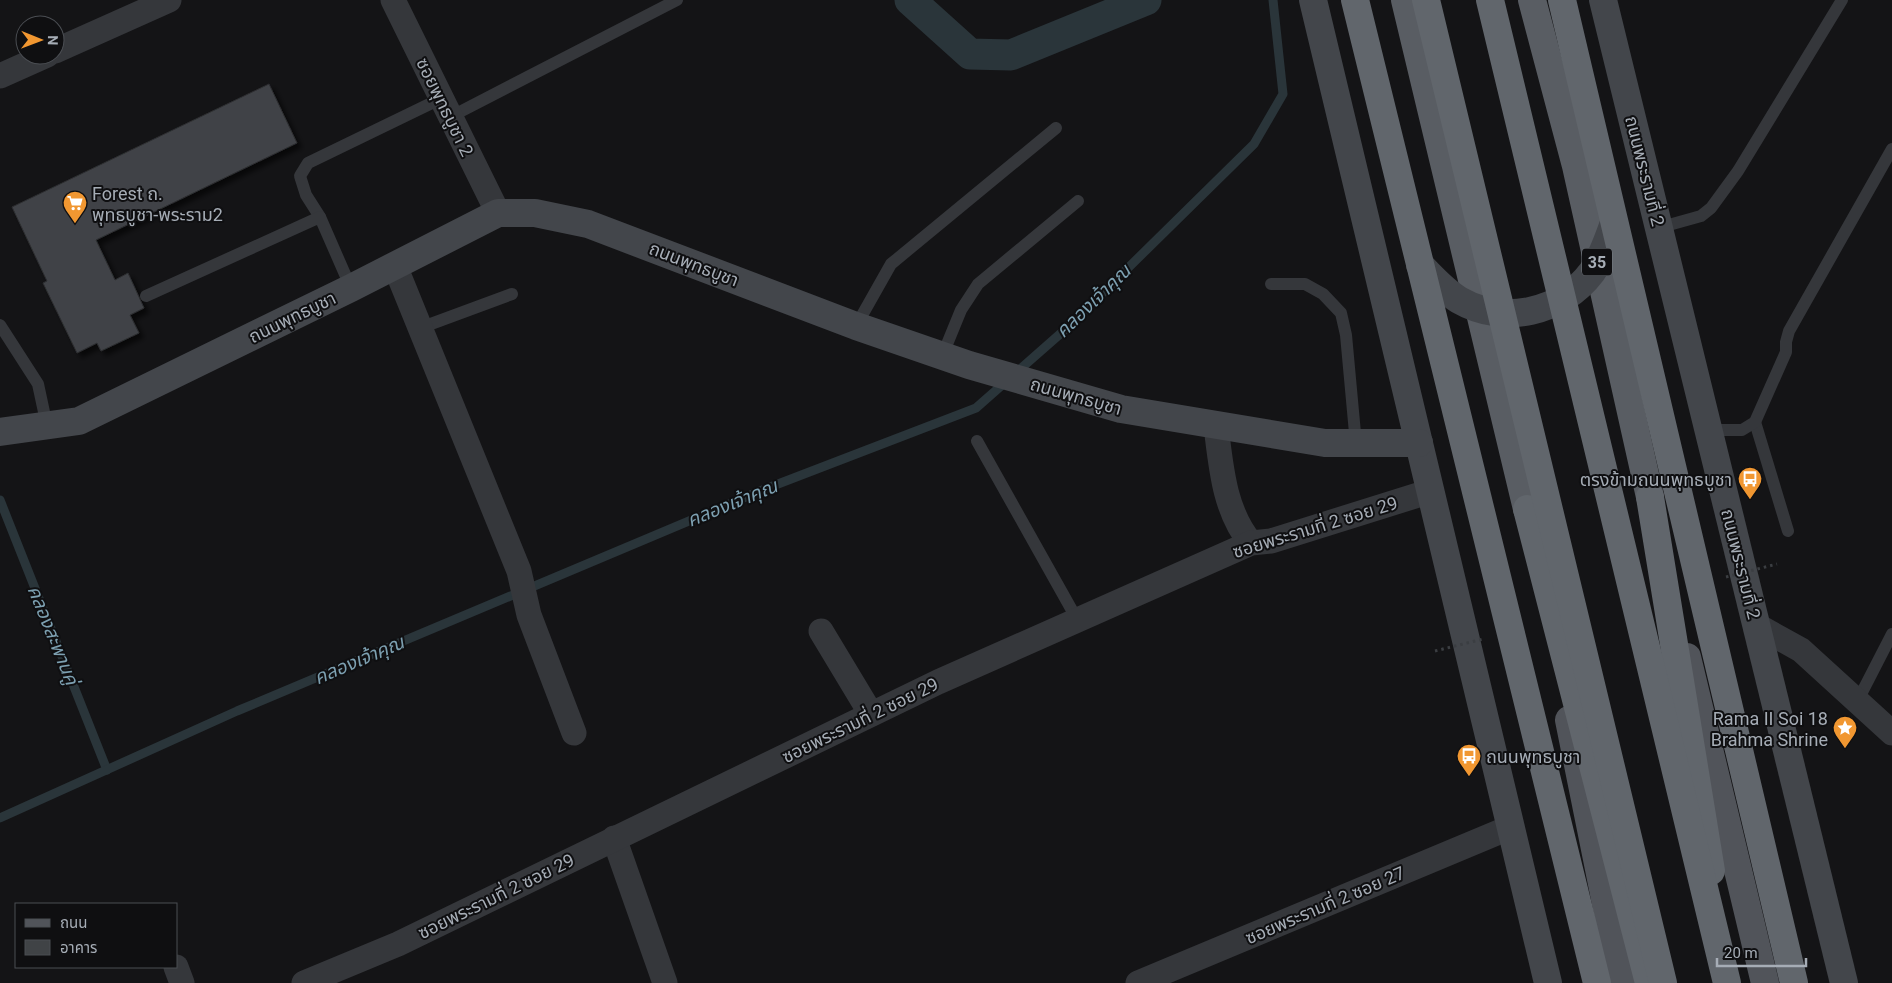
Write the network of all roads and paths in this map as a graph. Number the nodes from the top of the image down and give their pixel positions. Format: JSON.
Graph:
{"nodes":[{"id":1,"x":169,"y":0,"type":"edge"},
{"id":2,"x":393,"y":0,"type":"edge"},
{"id":3,"x":677,"y":0,"type":"edge"},
{"id":4,"x":1313,"y":0,"type":"edge"},
{"id":5,"x":1355,"y":0,"type":"edge"},
{"id":6,"x":1406,"y":0,"type":"edge"},
{"id":7,"x":1426,"y":0,"type":"edge"},
{"id":8,"x":1490,"y":0,"type":"edge"},
{"id":9,"x":1532,"y":0,"type":"edge"},
{"id":10,"x":1562,"y":0,"type":"edge"},
{"id":11,"x":1603,"y":0,"type":"edge"},
{"id":12,"x":1842,"y":0,"type":"edge"},
{"id":13,"x":65,"y":47,"type":"edge"},
{"id":14,"x":25,"y":65,"type":"edge"},
{"id":15,"x":0,"y":76,"type":"edge"},
{"id":16,"x":445,"y":108,"type":"junction"},
{"id":17,"x":1056,"y":128,"type":"dead end"},
{"id":18,"x":1892,"y":149,"type":"edge"},
{"id":19,"x":1078,"y":201,"type":"dead end"},
{"id":20,"x":498,"y":213,"type":"junction"},
{"id":21,"x":320,"y":217,"type":"junction"},
{"id":22,"x":1614,"y":223,"type":"junction"},
{"id":23,"x":1658,"y":228,"type":"junction"},
{"id":24,"x":1420,"y":265,"type":"junction"},
{"id":25,"x":395,"y":266,"type":"junction"},
{"id":26,"x":1271,"y":284,"type":"dead end"},
{"id":27,"x":351,"y":288,"type":"junction"},
{"id":28,"x":512,"y":294,"type":"dead end"},
{"id":29,"x":146,"y":296,"type":"dead end"},
{"id":30,"x":0,"y":325,"type":"edge"},
{"id":31,"x":856,"y":326,"type":"junction"},
{"id":32,"x":420,"y":328,"type":"junction"},
{"id":33,"x":943,"y":354,"type":"junction"},
{"id":34,"x":1755,"y":422,"type":"junction"},
{"id":35,"x":47,"y":426,"type":"junction"},
{"id":36,"x":1216,"y":426,"type":"junction"},
{"id":37,"x":1707,"y":430,"type":"junction"},
{"id":38,"x":4,"y":432,"type":"edge"},
{"id":39,"x":976,"y":441,"type":"dead end"},
{"id":40,"x":1419,"y":443,"type":"junction"},
{"id":41,"x":1356,"y":444,"type":"junction"},
{"id":42,"x":1431,"y":491,"type":"junction"},
{"id":43,"x":1650,"y":497,"type":"junction"},
{"id":44,"x":1527,"y":509,"type":"junction"},
{"id":45,"x":1788,"y":531,"type":"dead end"},
{"id":46,"x":1251,"y":543,"type":"junction"},
{"id":47,"x":1078,"y":621,"type":"junction"},
{"id":48,"x":1756,"y":624,"type":"junction"},
{"id":49,"x":821,"y":631,"type":"dead end"},
{"id":50,"x":1892,"y":634,"type":"edge"},
{"id":51,"x":1857,"y":702,"type":"junction"},
{"id":52,"x":871,"y":714,"type":"junction"},
{"id":53,"x":574,"y":733,"type":"dead end"},
{"id":54,"x":1892,"y":733,"type":"edge"},
{"id":55,"x":1511,"y":827,"type":"junction"},
{"id":56,"x":614,"y":838,"type":"junction"},
{"id":57,"x":176,"y":968,"type":"edge"},
{"id":58,"x":1542,"y":981,"type":"edge"},
{"id":59,"x":182,"y":983,"type":"edge"},
{"id":60,"x":304,"y":983,"type":"edge"},
{"id":61,"x":665,"y":983,"type":"edge"},
{"id":62,"x":1138,"y":983,"type":"edge"},
{"id":63,"x":1597,"y":983,"type":"edge"},
{"id":64,"x":1622,"y":983,"type":"edge"},
{"id":65,"x":1649,"y":983,"type":"edge"},
{"id":66,"x":1663,"y":983,"type":"edge"},
{"id":67,"x":1727,"y":983,"type":"edge"},
{"id":68,"x":1731,"y":983,"type":"edge"},
{"id":69,"x":1765,"y":983,"type":"edge"},
{"id":70,"x":1794,"y":983,"type":"edge"},
{"id":71,"x":1844,"y":983,"type":"edge"}],
"edges":[{"from":1,"to":13,"type":"street"},
{"from":2,"to":16,"type":"street","name":"ซอยพุทธบูชา 2"},
{"from":3,"to":16,"type":"lane"},
{"from":4,"to":40,"type":"main road"},
{"from":5,"to":24,"type":"highway","bridge":true},
{"from":6,"to":44,"type":"highway"},
{"from":7,"to":66,"type":"highway","bridge":true},
{"from":8,"to":67,"type":"highway","bridge":true},
{"from":9,"to":43,"type":"highway","number":"35"},
{"from":10,"to":22,"type":"highway","bridge":true},
{"from":11,"to":23,"type":"main road","name":"ถนนพระรามที่ 2"},
{"from":12,"to":23,"type":"lane"},
{"from":14,"to":15,"type":"street"},
{"from":16,"to":20,"type":"street","name":"ซอยพุทธบูชา 2"},
{"from":16,"to":21,"type":"lane"},
{"from":17,"to":31,"type":"lane"},
{"from":18,"to":34,"type":"lane"},
{"from":19,"to":33,"type":"lane"},
{"from":20,"to":25,"type":"main road","name":"ถนนพุทธบูชา"},
{"from":20,"to":31,"type":"main road","name":"ถนนพุทธบูชา"},
{"from":21,"to":27,"type":"lane"},
{"from":21,"to":29,"type":"lane"},
{"from":22,"to":24,"type":"main road","bridge":true},
{"from":22,"to":70,"type":"highway","bridge":true},
{"from":23,"to":37,"type":"main road","name":"ถนนพระรามที่ 2"},
{"from":24,"to":63,"type":"highway","bridge":true},
{"from":25,"to":27,"type":"main road","name":"ถนนพุทธบูชา"},
{"from":25,"to":32,"type":"street"},
{"from":26,"to":41,"type":"lane"},
{"from":27,"to":35,"type":"main road","name":"ถนนพุทธบูชา"},
{"from":28,"to":32,"type":"lane"},
{"from":30,"to":35,"type":"lane"},
{"from":31,"to":33,"type":"main road","name":"ถนนพุทธบูชา"},
{"from":32,"to":53,"type":"street"},
{"from":33,"to":36,"type":"main road","name":"ถนนพุทธบูชา"},
{"from":34,"to":37,"type":"lane"},
{"from":34,"to":45,"type":"lane"},
{"from":35,"to":38,"type":"main road","name":"ถนนพุทธบูชา"},
{"from":36,"to":41,"type":"main road","name":"ถนนพุทธบูชา"},
{"from":36,"to":46,"type":"street"},
{"from":37,"to":48,"type":"main road","name":"ถนนพระรามที่ 2"},
{"from":39,"to":47,"type":"lane"},
{"from":40,"to":41,"type":"main road","name":"ถนนพุทธบูชา"},
{"from":40,"to":42,"type":"main road"},
{"from":42,"to":46,"type":"street","name":"ซอยพระรามที่ 2 ซอย 29"},
{"from":42,"to":55,"type":"main road"},
{"from":43,"to":68,"type":"highway"},
{"from":43,"to":69,"type":"main road","number":"35"},
{"from":44,"to":64,"type":"main road"},
{"from":44,"to":65,"type":"highway"},
{"from":46,"to":47,"type":"street","name":"ซอยพระรามที่ 2 ซอย 29"},
{"from":47,"to":52,"type":"street","name":"ซอยพระรามที่ 2 ซอย 29"},
{"from":48,"to":51,"type":"street"},
{"from":48,"to":71,"type":"main road","name":"ถนนพระรามที่ 2"},
{"from":49,"to":52,"type":"street"},
{"from":50,"to":51,"type":"lane"},
{"from":51,"to":54,"type":"street"},
{"from":52,"to":56,"type":"street","name":"ซอยพระรามที่ 2 ซอย 29"},
{"from":55,"to":58,"type":"main road"},
{"from":55,"to":62,"type":"street","name":"ซอยพระรามที่ 2 ซอย 27"},
{"from":56,"to":60,"type":"street","name":"ซอยพระรามที่ 2 ซอย 29"},
{"from":56,"to":61,"type":"street"},
{"from":57,"to":59,"type":"street"}]}
